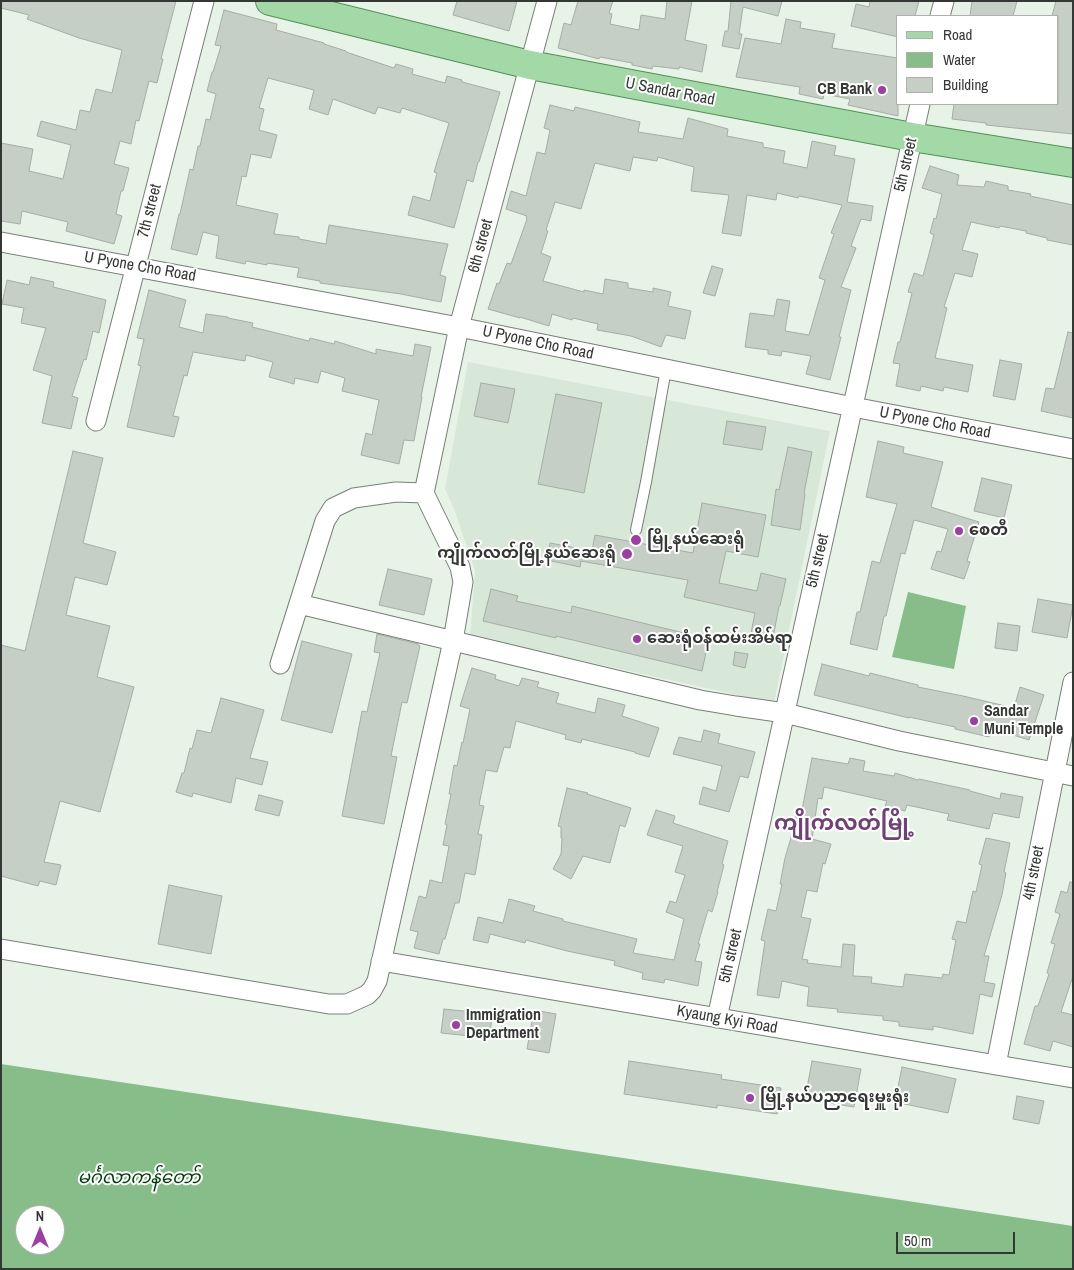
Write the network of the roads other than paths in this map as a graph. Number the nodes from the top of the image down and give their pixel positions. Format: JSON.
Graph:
{"nodes":[{"id":1,"x":204,"y":1,"type":"edge"},
{"id":2,"x":270,"y":1,"type":"edge"},
{"id":3,"x":547,"y":1,"type":"edge"},
{"id":4,"x":944,"y":1,"type":"edge"},
{"id":5,"x":940,"y":15,"type":"edge"},
{"id":6,"x":530,"y":65,"type":"junction"},
{"id":7,"x":920,"y":105,"type":"edge"},
{"id":8,"x":912,"y":137,"type":"junction"},
{"id":9,"x":1073,"y":162,"type":"edge"},
{"id":10,"x":1,"y":242,"type":"edge"},
{"id":11,"x":136,"y":266,"type":"junction"},
{"id":12,"x":459,"y":327,"type":"junction"},
{"id":13,"x":666,"y":369,"type":"junction"},
{"id":14,"x":853,"y":407,"type":"junction"},
{"id":15,"x":96,"y":421,"type":"dead end"},
{"id":16,"x":1073,"y":449,"type":"edge"},
{"id":17,"x":424,"y":493,"type":"junction"},
{"id":18,"x":636,"y":530,"type":"dead end"},
{"id":19,"x":300,"y":604,"type":"junction"},
{"id":20,"x":453,"y":640,"type":"junction"},
{"id":21,"x":280,"y":664,"type":"dead end"},
{"id":22,"x":1073,"y":682,"type":"edge"},
{"id":23,"x":785,"y":713,"type":"junction"},
{"id":24,"x":1064,"y":774,"type":"edge"},
{"id":25,"x":1,"y":949,"type":"edge"},
{"id":26,"x":381,"y":961,"type":"junction"},
{"id":27,"x":717,"y":1018,"type":"junction"},
{"id":28,"x":996,"y":1065,"type":"junction"},
{"id":29,"x":1073,"y":1078,"type":"edge"}],
"edges":[{"from":1,"to":11,"type":"street","name":"7th street"},
{"from":2,"to":6,"type":"main road","name":"U Sandar Road"},
{"from":3,"to":6,"type":"street","name":"6th street"},
{"from":4,"to":5,"type":"street"},
{"from":6,"to":8,"type":"main road","name":"U Sandar Road"},
{"from":6,"to":12,"type":"street","name":"6th street"},
{"from":7,"to":8,"type":"street","name":"5th street"},
{"from":8,"to":9,"type":"main road","name":"U Sandar Road"},
{"from":8,"to":14,"type":"street","name":"5th street"},
{"from":10,"to":11,"type":"street","name":"U Pyone Cho Road"},
{"from":11,"to":12,"type":"street","name":"U Pyone Cho Road"},
{"from":11,"to":15,"type":"street","name":"7th street"},
{"from":12,"to":13,"type":"street","name":"U Pyone Cho Road"},
{"from":12,"to":17,"type":"street","name":"6th street"},
{"from":13,"to":14,"type":"street","name":"U Pyone Cho Road"},
{"from":13,"to":18,"type":"lane"},
{"from":14,"to":16,"type":"street","name":"U Pyone Cho Road"},
{"from":14,"to":23,"type":"street","name":"5th street"},
{"from":17,"to":19,"type":"street"},
{"from":17,"to":20,"type":"street"},
{"from":19,"to":20,"type":"street"},
{"from":19,"to":21,"type":"street"},
{"from":20,"to":23,"type":"street"},
{"from":20,"to":26,"type":"street"},
{"from":22,"to":24,"type":"street","name":"4th street"},
{"from":23,"to":24,"type":"street"},
{"from":23,"to":27,"type":"street","name":"5th street"},
{"from":24,"to":28,"type":"street","name":"4th street"},
{"from":25,"to":26,"type":"street"},
{"from":26,"to":27,"type":"street","name":"Kyaung Kyi Road"},
{"from":27,"to":28,"type":"street","name":"Kyaung Kyi Road"},
{"from":28,"to":29,"type":"street","name":"Kyaung Kyi Road"}]}
